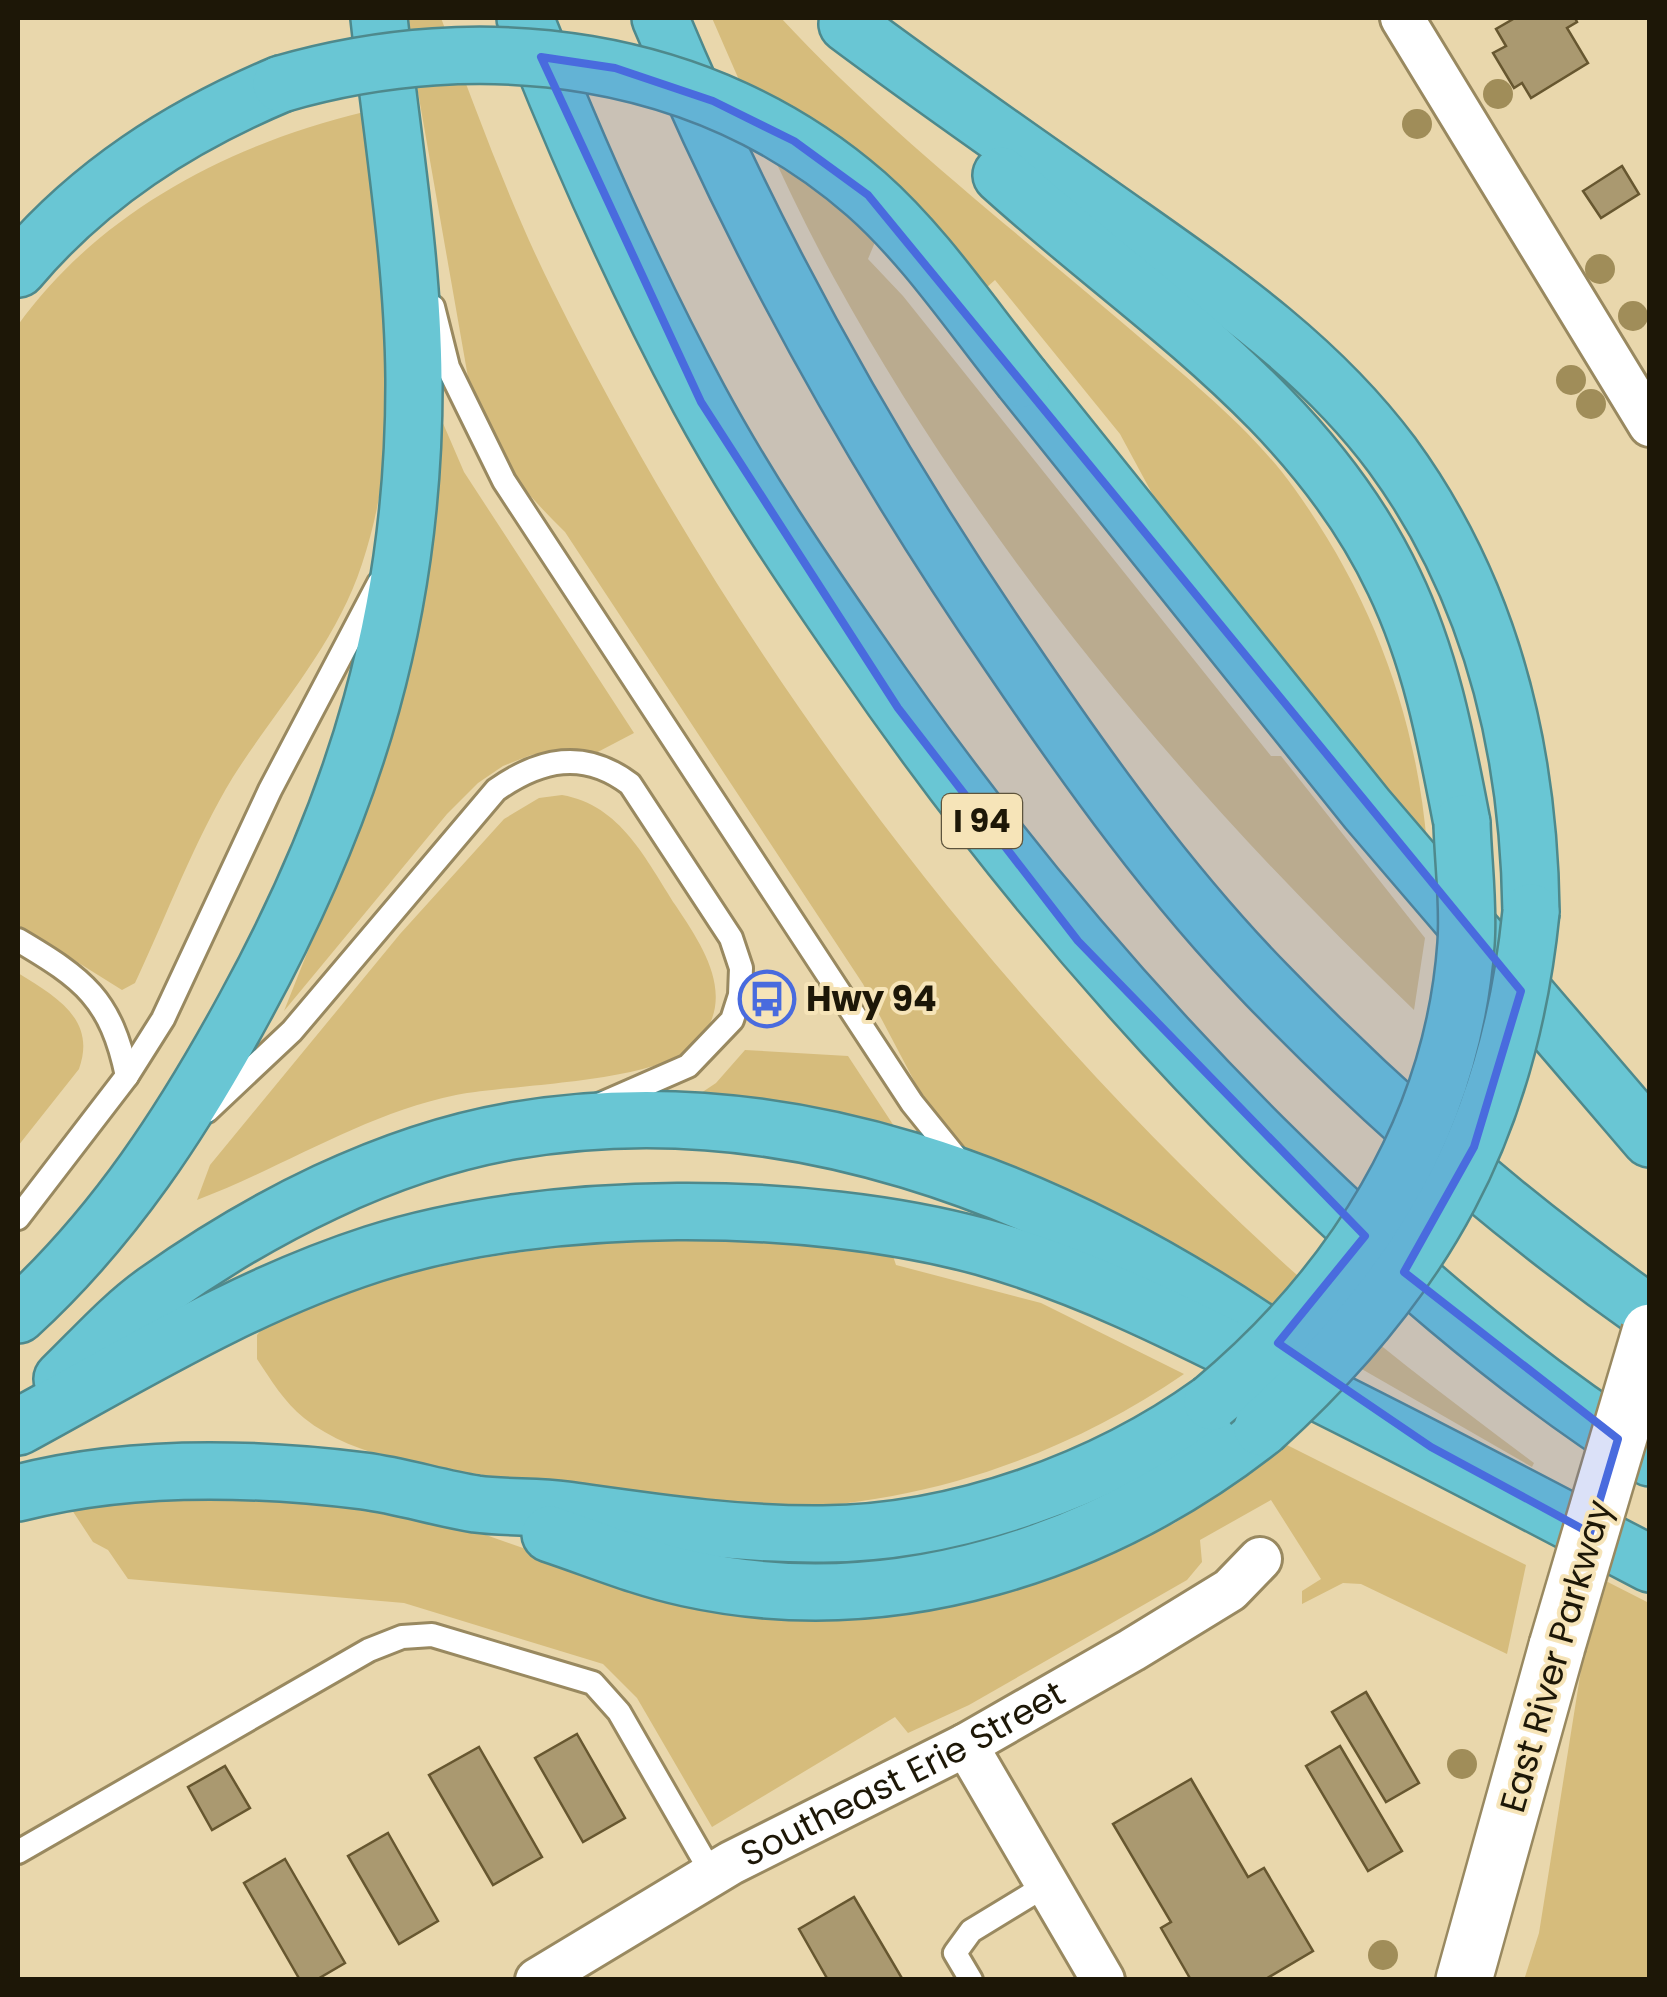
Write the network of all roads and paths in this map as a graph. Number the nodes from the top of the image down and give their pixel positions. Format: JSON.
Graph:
{"nodes":[{"id":1,"x":379,"y":18,"type":"edge"},
{"id":2,"x":525,"y":18,"type":"edge"},
{"id":3,"x":660,"y":18,"type":"edge"},
{"id":4,"x":1402,"y":18,"type":"edge"},
{"id":5,"x":844,"y":21,"type":"edge"},
{"id":6,"x":396,"y":174,"type":"junction"},
{"id":7,"x":18,"y":269,"type":"edge"},
{"id":8,"x":1650,"y":425,"type":"edge"},
{"id":9,"x":406,"y":531,"type":"junction"},
{"id":10,"x":18,"y":940,"type":"edge"},
{"id":11,"x":127,"y":1076,"type":"junction"},
{"id":12,"x":547,"y":1127,"type":"junction"},
{"id":13,"x":1650,"y":1139,"type":"edge"},
{"id":14,"x":153,"y":1162,"type":"junction"},
{"id":15,"x":978,"y":1182,"type":"junction"},
{"id":16,"x":18,"y":1218,"type":"edge"},
{"id":17,"x":23,"y":1297,"type":"edge"},
{"id":18,"x":1650,"y":1314,"type":"edge"},
{"id":19,"x":1650,"y":1332,"type":"edge"},
{"id":20,"x":18,"y":1424,"type":"edge"},
{"id":21,"x":1431,"y":1447,"type":"junction"},
{"id":22,"x":1650,"y":1458,"type":"edge"},
{"id":23,"x":18,"y":1493,"type":"edge"},
{"id":24,"x":478,"y":1504,"type":"junction"},
{"id":25,"x":1260,"y":1559,"type":"dead end"},
{"id":26,"x":1650,"y":1564,"type":"edge"},
{"id":27,"x":966,"y":1745,"type":"junction"},
{"id":28,"x":18,"y":1852,"type":"edge"},
{"id":29,"x":712,"y":1874,"type":"junction"},
{"id":30,"x":1048,"y":1884,"type":"junction"},
{"id":31,"x":537,"y":1980,"type":"edge"},
{"id":32,"x":971,"y":1980,"type":"edge"},
{"id":33,"x":1104,"y":1980,"type":"edge"},
{"id":34,"x":1464,"y":1980,"type":"edge"}],
"edges":[{"from":1,"to":6,"type":"highway"},
{"from":2,"to":22,"type":"highway","number":"I 94"},
{"from":3,"to":18,"type":"highway"},
{"from":4,"to":8,"type":"street"},
{"from":5,"to":24,"type":"highway","bridge":true},
{"from":5,"to":24,"type":"highway","bridge":true},
{"from":6,"to":9,"type":"highway"},
{"from":6,"to":15,"type":"lane"},
{"from":7,"to":13,"type":"highway","bridge":true},
{"from":9,"to":11,"type":"lane"},
{"from":9,"to":14,"type":"highway"},
{"from":10,"to":11,"type":"lane"},
{"from":11,"to":16,"type":"lane"},
{"from":12,"to":14,"type":"lane"},
{"from":12,"to":15,"type":"highway"},
{"from":12,"to":20,"type":"highway"},
{"from":14,"to":17,"type":"highway"},
{"from":15,"to":21,"type":"highway"},
{"from":19,"to":34,"type":"street","name":"East River Parkway","bridge":true},
{"from":20,"to":21,"type":"highway"},
{"from":21,"to":26,"type":"highway"},
{"from":23,"to":24,"type":"highway"},
{"from":25,"to":27,"type":"street","name":"Southeast Erie Street"},
{"from":27,"to":29,"type":"street","name":"Southeast Erie Street"},
{"from":27,"to":30,"type":"street"},
{"from":28,"to":29,"type":"lane"},
{"from":29,"to":31,"type":"street","name":"Southeast Erie Street"},
{"from":30,"to":32,"type":"lane"},
{"from":30,"to":33,"type":"street"}]}
